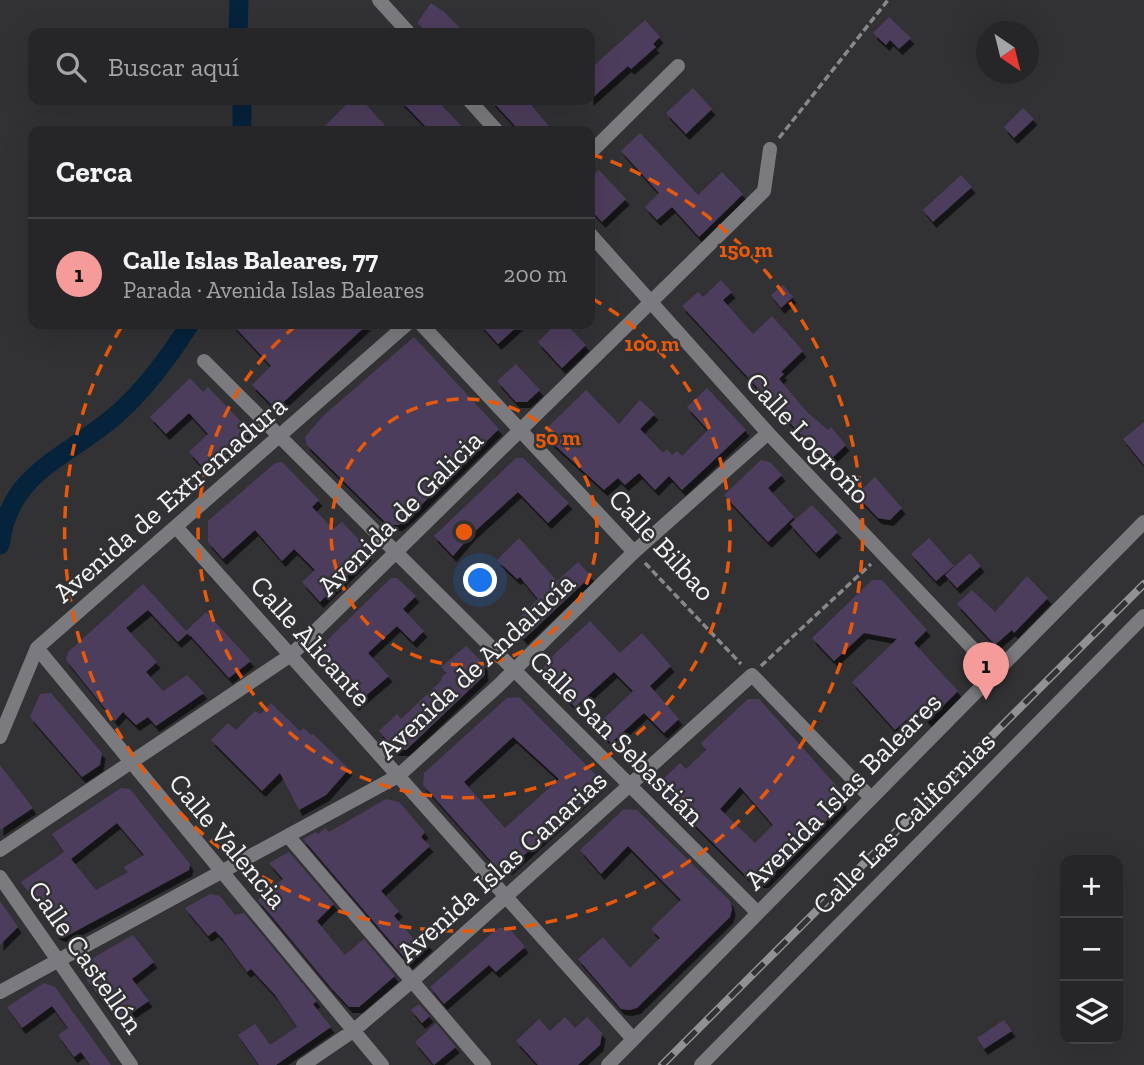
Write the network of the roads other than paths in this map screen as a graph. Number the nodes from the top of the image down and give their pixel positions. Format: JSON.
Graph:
{"nodes":[{"id":1,"x":379,"y":0,"type":"edge"},
{"id":2,"x":404,"y":28,"type":"edge"},
{"id":3,"x":678,"y":66,"type":"dead end"},
{"id":4,"x":474,"y":105,"type":"edge"},
{"id":5,"x":492,"y":126,"type":"edge"},
{"id":6,"x":595,"y":148,"type":"edge"},
{"id":7,"x":770,"y":149,"type":"road end"},
{"id":8,"x":595,"y":240,"type":"edge"},
{"id":9,"x":652,"y":303,"type":"junction"},
{"id":10,"x":401,"y":329,"type":"edge"},
{"id":11,"x":426,"y":329,"type":"edge"},
{"id":12,"x":204,"y":361,"type":"dead end"},
{"id":13,"x":520,"y":430,"type":"junction"},
{"id":14,"x":768,"y":433,"type":"junction"},
{"id":15,"x":281,"y":437,"type":"junction"},
{"id":16,"x":1144,"y":522,"type":"edge"},
{"id":17,"x":176,"y":527,"type":"junction"},
{"id":18,"x":396,"y":552,"type":"junction"},
{"id":19,"x":634,"y":552,"type":"junction"},
{"id":20,"x":1144,"y":616,"type":"edge"},
{"id":21,"x":37,"y":648,"type":"junction"},
{"id":22,"x":291,"y":655,"type":"junction"},
{"id":23,"x":514,"y":669,"type":"junction"},
{"id":24,"x":995,"y":672,"type":"junction"},
{"id":25,"x":0,"y":737,"type":"edge"},
{"id":26,"x":131,"y":762,"type":"junction"},
{"id":27,"x":398,"y":776,"type":"junction"},
{"id":28,"x":629,"y":784,"type":"junction"},
{"id":29,"x":871,"y":798,"type":"junction"},
{"id":30,"x":288,"y":836,"type":"junction"},
{"id":31,"x":0,"y":850,"type":"edge"},
{"id":32,"x":222,"y":872,"type":"junction"},
{"id":33,"x":0,"y":877,"type":"edge"},
{"id":34,"x":506,"y":897,"type":"junction"},
{"id":35,"x":758,"y":912,"type":"junction"},
{"id":36,"x":59,"y":962,"type":"junction"},
{"id":37,"x":412,"y":981,"type":"junction"},
{"id":38,"x":0,"y":992,"type":"edge"},
{"id":39,"x":353,"y":1031,"type":"junction"},
{"id":40,"x":633,"y":1039,"type":"junction"},
{"id":41,"x":131,"y":1065,"type":"edge"},
{"id":42,"x":303,"y":1065,"type":"edge"},
{"id":43,"x":382,"y":1065,"type":"edge"},
{"id":44,"x":484,"y":1065,"type":"edge"},
{"id":45,"x":608,"y":1065,"type":"edge"},
{"id":46,"x":701,"y":1065,"type":"edge"}],
"edges":[{"from":1,"to":2,"type":"street"},
{"from":3,"to":6,"type":"street"},
{"from":4,"to":5,"type":"street"},
{"from":7,"to":9,"type":"street","name":"Avenida de Galicia"},
{"from":8,"to":9,"type":"street","name":"Calle Logroño"},
{"from":9,"to":13,"type":"street","name":"Avenida de Galicia"},
{"from":9,"to":14,"type":"street","name":"Calle Logroño"},
{"from":10,"to":15,"type":"street","name":"Avenida de Extremadura"},
{"from":11,"to":13,"type":"street","name":"Calle Bilbao"},
{"from":12,"to":15,"type":"street","name":"Calle San Sebastián"},
{"from":13,"to":18,"type":"street","name":"Avenida de Galicia"},
{"from":13,"to":19,"type":"street","name":"Calle Bilbao"},
{"from":14,"to":19,"type":"street","name":"Avenida de Andalucía"},
{"from":14,"to":24,"type":"street","name":"Calle Logroño"},
{"from":15,"to":17,"type":"street","name":"Avenida de Extremadura"},
{"from":15,"to":18,"type":"street","name":"Calle San Sebastián"},
{"from":16,"to":24,"type":"street","name":"Avenida Islas Baleares"},
{"from":17,"to":21,"type":"street","name":"Avenida de Extremadura"},
{"from":17,"to":22,"type":"street","name":"Calle Alicante"},
{"from":18,"to":22,"type":"street","name":"Avenida de Galicia"},
{"from":18,"to":23,"type":"street","name":"Calle San Sebastián"},
{"from":19,"to":23,"type":"street","name":"Avenida de Andalucía"},
{"from":20,"to":46,"type":"street","name":"Calle Las Californias"},
{"from":21,"to":25,"type":"street","name":"Avenida de Extremadura"},
{"from":21,"to":26,"type":"street","name":"Calle Valencia"},
{"from":22,"to":26,"type":"street","name":"Avenida de Galicia"},
{"from":22,"to":27,"type":"street","name":"Calle Alicante"},
{"from":23,"to":27,"type":"street","name":"Avenida de Andalucía"},
{"from":23,"to":28,"type":"street","name":"Calle San Sebastián"},
{"from":24,"to":29,"type":"street","name":"Avenida Islas Baleares"},
{"from":26,"to":31,"type":"street","name":"Avenida de Galicia"},
{"from":26,"to":32,"type":"street","name":"Calle Valencia"},
{"from":27,"to":30,"type":"street","name":"Avenida de Andalucía"},
{"from":27,"to":34,"type":"street","name":"Calle Alicante"},
{"from":28,"to":29,"type":"street","name":"Avenida Islas Canarias"},
{"from":28,"to":34,"type":"street","name":"Avenida Islas Canarias"},
{"from":28,"to":35,"type":"street","name":"Calle San Sebastián"},
{"from":29,"to":35,"type":"street","name":"Avenida Islas Baleares"},
{"from":30,"to":32,"type":"street","name":"Avenida de Andalucía"},
{"from":30,"to":37,"type":"street"},
{"from":32,"to":36,"type":"street","name":"Avenida de Andalucía"},
{"from":32,"to":39,"type":"street","name":"Calle Valencia"},
{"from":33,"to":36,"type":"street","name":"Calle Castellón"},
{"from":34,"to":37,"type":"street","name":"Avenida Islas Canarias"},
{"from":34,"to":40,"type":"street","name":"Calle Alicante"},
{"from":35,"to":40,"type":"street","name":"Avenida Islas Baleares"},
{"from":36,"to":38,"type":"street","name":"Avenida de Andalucía"},
{"from":36,"to":41,"type":"street","name":"Calle Castellón"},
{"from":37,"to":39,"type":"street","name":"Avenida Islas Canarias"},
{"from":37,"to":44,"type":"street"},
{"from":39,"to":42,"type":"street","name":"Avenida Islas Canarias"},
{"from":39,"to":43,"type":"street","name":"Calle Valencia"},
{"from":40,"to":45,"type":"street","name":"Avenida Islas Baleares"}]}
